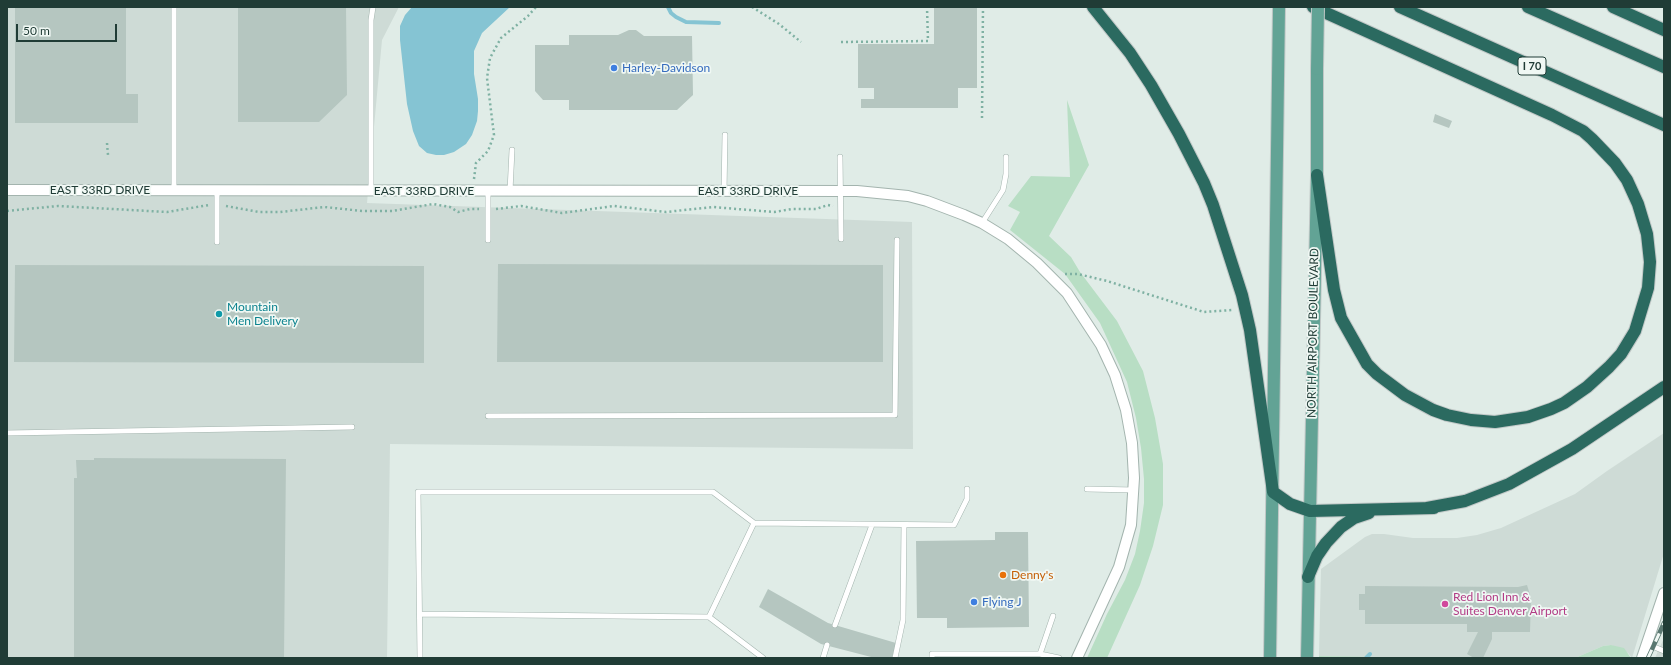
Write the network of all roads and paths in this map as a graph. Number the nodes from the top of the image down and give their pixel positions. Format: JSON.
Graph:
{"nodes":[{"id":1,"x":174,"y":7,"type":"edge"},
{"id":2,"x":373,"y":7,"type":"edge"},
{"id":3,"x":536,"y":7,"type":"edge"},
{"id":4,"x":752,"y":7,"type":"edge"},
{"id":5,"x":927,"y":7,"type":"edge"},
{"id":6,"x":983,"y":7,"type":"edge"},
{"id":7,"x":1093,"y":7,"type":"edge"},
{"id":8,"x":1278,"y":7,"type":"edge"},
{"id":9,"x":1313,"y":7,"type":"edge"},
{"id":10,"x":1318,"y":7,"type":"edge"},
{"id":11,"x":1400,"y":7,"type":"edge"},
{"id":12,"x":1528,"y":7,"type":"edge"},
{"id":13,"x":1613,"y":7,"type":"edge"},
{"id":14,"x":1664,"y":30,"type":"edge"},
{"id":15,"x":801,"y":42,"type":"dead end"},
{"id":16,"x":841,"y":42,"type":"dead end"},
{"id":17,"x":1664,"y":68,"type":"edge"},
{"id":18,"x":982,"y":118,"type":"dead end"},
{"id":19,"x":1664,"y":125,"type":"edge"},
{"id":20,"x":725,"y":135,"type":"dead end"},
{"id":21,"x":107,"y":143,"type":"dead end"},
{"id":22,"x":512,"y":150,"type":"dead end"},
{"id":23,"x":108,"y":155,"type":"dead end"},
{"id":24,"x":840,"y":157,"type":"dead end"},
{"id":25,"x":1006,"y":158,"type":"dead end"},
{"id":26,"x":1317,"y":175,"type":"junction"},
{"id":27,"x":7,"y":190,"type":"edge"},
{"id":28,"x":174,"y":190,"type":"junction"},
{"id":29,"x":217,"y":191,"type":"junction"},
{"id":30,"x":371,"y":191,"type":"junction"},
{"id":31,"x":841,"y":191,"type":"junction"},
{"id":32,"x":473,"y":192,"type":"junction"},
{"id":33,"x":488,"y":192,"type":"junction"},
{"id":34,"x":510,"y":192,"type":"junction"},
{"id":35,"x":724,"y":192,"type":"junction"},
{"id":36,"x":217,"y":204,"type":"junction"},
{"id":37,"x":841,"y":206,"type":"junction"},
{"id":38,"x":488,"y":209,"type":"junction"},
{"id":39,"x":7,"y":211,"type":"edge"},
{"id":40,"x":982,"y":224,"type":"junction"},
{"id":41,"x":841,"y":239,"type":"dead end"},
{"id":42,"x":488,"y":240,"type":"dead end"},
{"id":43,"x":897,"y":240,"type":"dead end"},
{"id":44,"x":217,"y":242,"type":"dead end"},
{"id":45,"x":1065,"y":274,"type":"dead end"},
{"id":46,"x":1232,"y":310,"type":"dead end"},
{"id":47,"x":1664,"y":387,"type":"edge"},
{"id":48,"x":488,"y":416,"type":"dead end"},
{"id":49,"x":352,"y":427,"type":"dead end"},
{"id":50,"x":7,"y":433,"type":"edge"},
{"id":51,"x":967,"y":489,"type":"dead end"},
{"id":52,"x":1087,"y":490,"type":"dead end"},
{"id":53,"x":1134,"y":490,"type":"junction"},
{"id":54,"x":1273,"y":492,"type":"junction"},
{"id":55,"x":1434,"y":508,"type":"junction"},
{"id":56,"x":1310,"y":511,"type":"junction"},
{"id":57,"x":754,"y":522,"type":"junction"},
{"id":58,"x":872,"y":524,"type":"junction"},
{"id":59,"x":904,"y":525,"type":"junction"},
{"id":60,"x":1308,"y":577,"type":"junction"},
{"id":61,"x":1664,"y":593,"type":"edge"},
{"id":62,"x":420,"y":614,"type":"junction"},
{"id":63,"x":1054,"y":616,"type":"dead end"},
{"id":64,"x":709,"y":617,"type":"junction"},
{"id":65,"x":835,"y":625,"type":"dead end"},
{"id":66,"x":1647,"y":644,"type":"junction"},
{"id":67,"x":827,"y":645,"type":"dead end"},
{"id":68,"x":1664,"y":651,"type":"edge"},
{"id":69,"x":1040,"y":654,"type":"junction"},
{"id":70,"x":420,"y":658,"type":"edge"},
{"id":71,"x":763,"y":658,"type":"edge"},
{"id":72,"x":823,"y":658,"type":"edge"},
{"id":73,"x":896,"y":658,"type":"edge"},
{"id":74,"x":932,"y":658,"type":"edge"},
{"id":75,"x":1059,"y":658,"type":"edge"},
{"id":76,"x":1077,"y":658,"type":"edge"},
{"id":77,"x":1270,"y":658,"type":"edge"},
{"id":78,"x":1307,"y":658,"type":"edge"},
{"id":79,"x":1642,"y":658,"type":"edge"}],
"edges":[{"from":1,"to":28,"type":"lane"},
{"from":2,"to":30,"type":"lane"},
{"from":3,"to":32,"type":"path"},
{"from":4,"to":15,"type":"path"},
{"from":5,"to":16,"type":"path"},
{"from":6,"to":18,"type":"path"},
{"from":7,"to":54,"type":"highway"},
{"from":8,"to":54,"type":"main road"},
{"from":9,"to":26,"type":"highway"},
{"from":10,"to":26,"type":"main road","name":"NORTH AIRPORT BOULEVARD","bridge":true},
{"from":11,"to":19,"type":"highway","number":"I 70"},
{"from":12,"to":17,"type":"highway"},
{"from":13,"to":14,"type":"highway"},
{"from":20,"to":35,"type":"lane"},
{"from":21,"to":23,"type":"path"},
{"from":22,"to":34,"type":"lane"},
{"from":24,"to":31,"type":"lane"},
{"from":25,"to":40,"type":"lane"},
{"from":26,"to":56,"type":"main road","name":"NORTH AIRPORT BOULEVARD"},
{"from":27,"to":28,"type":"street","name":"EAST 33RD DRIVE"},
{"from":28,"to":29,"type":"street","name":"EAST 33RD DRIVE"},
{"from":29,"to":30,"type":"street","name":"EAST 33RD DRIVE"},
{"from":29,"to":36,"type":"lane"},
{"from":30,"to":32,"type":"street","name":"EAST 33RD DRIVE"},
{"from":31,"to":35,"type":"street","name":"EAST 33RD DRIVE"},
{"from":31,"to":37,"type":"lane"},
{"from":31,"to":40,"type":"street","name":"EAST 33RD DRIVE"},
{"from":32,"to":33,"type":"street","name":"EAST 33RD DRIVE"},
{"from":33,"to":34,"type":"street","name":"EAST 33RD DRIVE"},
{"from":33,"to":38,"type":"lane"},
{"from":34,"to":35,"type":"street","name":"EAST 33RD DRIVE"},
{"from":36,"to":38,"type":"path"},
{"from":36,"to":39,"type":"path"},
{"from":36,"to":44,"type":"lane"},
{"from":37,"to":38,"type":"path"},
{"from":37,"to":41,"type":"lane"},
{"from":38,"to":42,"type":"lane"},
{"from":40,"to":53,"type":"street","name":"EAST 33RD DRIVE"},
{"from":43,"to":48,"type":"lane"},
{"from":45,"to":46,"type":"path"},
{"from":47,"to":55,"type":"highway"},
{"from":49,"to":50,"type":"lane"},
{"from":51,"to":59,"type":"lane"},
{"from":52,"to":53,"type":"lane"},
{"from":53,"to":76,"type":"street","name":"EAST 33RD DRIVE"},
{"from":54,"to":56,"type":"highway"},
{"from":54,"to":77,"type":"main road"},
{"from":55,"to":56,"type":"highway"},
{"from":55,"to":60,"type":"highway"},
{"from":56,"to":60,"type":"main road","name":"NORTH AIRPORT BOULEVARD"},
{"from":57,"to":58,"type":"lane"},
{"from":57,"to":62,"type":"lane"},
{"from":57,"to":64,"type":"lane"},
{"from":58,"to":59,"type":"lane"},
{"from":58,"to":65,"type":"lane"},
{"from":59,"to":73,"type":"lane"},
{"from":60,"to":78,"type":"main road","name":"NORTH AIRPORT BOULEVARD"},
{"from":61,"to":66,"type":"street"},
{"from":62,"to":64,"type":"lane"},
{"from":62,"to":70,"type":"lane"},
{"from":63,"to":69,"type":"lane"},
{"from":64,"to":71,"type":"lane"},
{"from":66,"to":68,"type":"lane"},
{"from":66,"to":79,"type":"street"},
{"from":67,"to":72,"type":"lane"},
{"from":69,"to":74,"type":"lane"},
{"from":69,"to":75,"type":"lane"}]}
